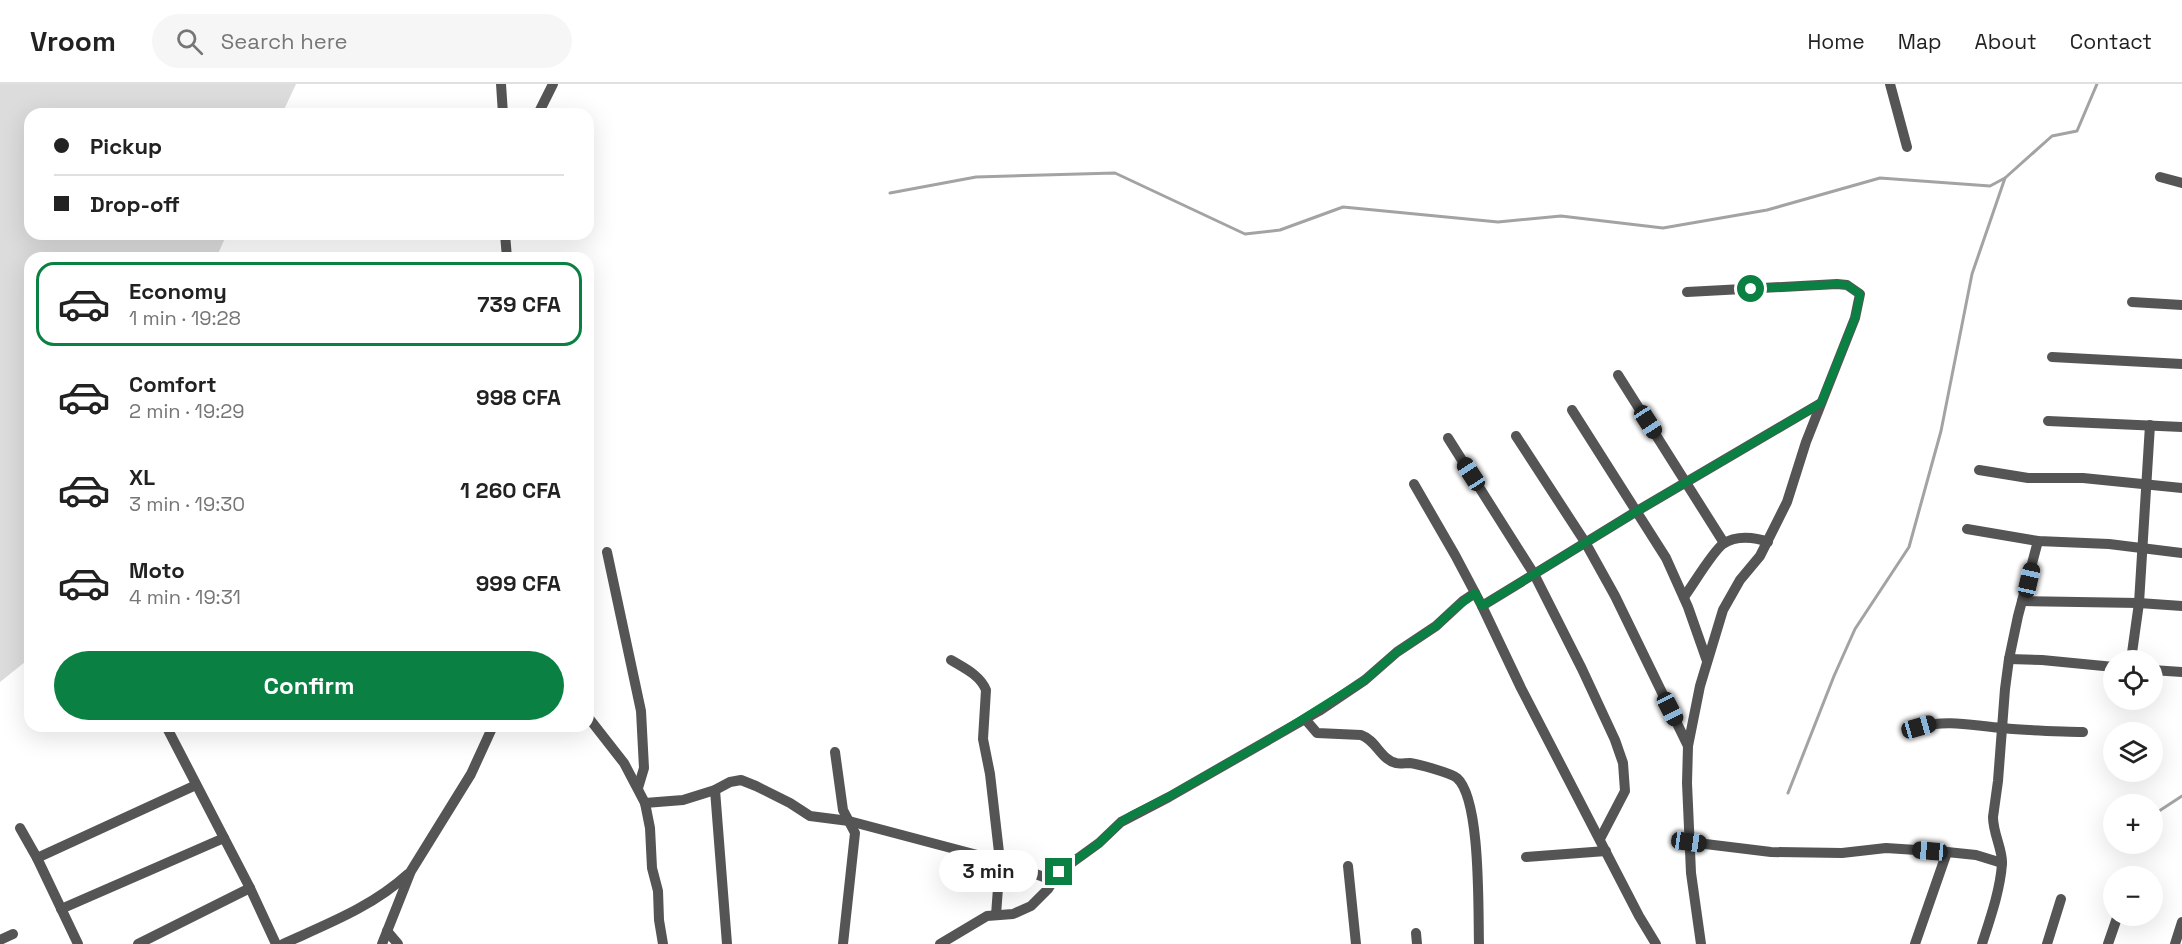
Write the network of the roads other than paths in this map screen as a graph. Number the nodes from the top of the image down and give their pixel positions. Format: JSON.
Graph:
{"nodes":[{"id":1,"x":501,"y":84,"type":"edge"},
{"id":2,"x":553,"y":84,"type":"edge"},
{"id":3,"x":1890,"y":84,"type":"edge"},
{"id":4,"x":503,"y":108,"type":"edge"},
{"id":5,"x":541,"y":108,"type":"edge"},
{"id":6,"x":1907,"y":147,"type":"dead end"},
{"id":7,"x":2160,"y":177,"type":"dead end"},
{"id":8,"x":2182,"y":183,"type":"edge"},
{"id":9,"x":1686,"y":292,"type":"dead end"},
{"id":10,"x":2132,"y":302,"type":"dead end"},
{"id":11,"x":2182,"y":305,"type":"edge"},
{"id":12,"x":2052,"y":357,"type":"dead end"},
{"id":13,"x":2182,"y":364,"type":"edge"},
{"id":14,"x":1618,"y":375,"type":"dead end"},
{"id":15,"x":1821,"y":403,"type":"junction"},
{"id":16,"x":1572,"y":410,"type":"dead end"},
{"id":17,"x":2048,"y":421,"type":"dead end"},
{"id":18,"x":2150,"y":425,"type":"junction"},
{"id":19,"x":2182,"y":427,"type":"edge"},
{"id":20,"x":1516,"y":436,"type":"dead end"},
{"id":21,"x":1448,"y":438,"type":"dead end"},
{"id":22,"x":1979,"y":470,"type":"dead end"},
{"id":23,"x":1684,"y":482,"type":"junction"},
{"id":24,"x":2145,"y":483,"type":"junction"},
{"id":25,"x":1414,"y":484,"type":"dead end"},
{"id":26,"x":2182,"y":488,"type":"edge"},
{"id":27,"x":1637,"y":511,"type":"junction"},
{"id":28,"x":1967,"y":529,"type":"dead end"},
{"id":29,"x":2038,"y":541,"type":"junction"},
{"id":30,"x":1585,"y":542,"type":"junction"},
{"id":31,"x":1768,"y":542,"type":"junction"},
{"id":32,"x":1724,"y":543,"type":"junction"},
{"id":33,"x":2142,"y":548,"type":"junction"},
{"id":34,"x":607,"y":552,"type":"dead end"},
{"id":35,"x":2182,"y":553,"type":"edge"},
{"id":36,"x":1534,"y":574,"type":"junction"},
{"id":37,"x":1475,"y":593,"type":"junction"},
{"id":38,"x":1684,"y":597,"type":"junction"},
{"id":39,"x":2022,"y":601,"type":"junction"},
{"id":40,"x":2139,"y":603,"type":"junction"},
{"id":41,"x":1482,"y":606,"type":"junction"},
{"id":42,"x":2182,"y":606,"type":"edge"},
{"id":43,"x":2132,"y":650,"type":"edge"},
{"id":44,"x":2009,"y":659,"type":"junction"},
{"id":45,"x":951,"y":660,"type":"dead end"},
{"id":46,"x":1707,"y":661,"type":"junction"},
{"id":47,"x":2103,"y":666,"type":"edge"},
{"id":48,"x":2163,"y":671,"type":"edge"},
{"id":49,"x":2182,"y":672,"type":"edge"},
{"id":50,"x":1305,"y":719,"type":"junction"},
{"id":51,"x":594,"y":724,"type":"edge"},
{"id":52,"x":1919,"y":727,"type":"dead end"},
{"id":53,"x":2003,"y":728,"type":"junction"},
{"id":54,"x":169,"y":732,"type":"edge"},
{"id":55,"x":490,"y":732,"type":"edge"},
{"id":56,"x":2083,"y":732,"type":"dead end"},
{"id":57,"x":1688,"y":746,"type":"junction"},
{"id":58,"x":835,"y":752,"type":"dead end"},
{"id":59,"x":196,"y":784,"type":"junction"},
{"id":60,"x":638,"y":788,"type":"junction"},
{"id":61,"x":715,"y":790,"type":"junction"},
{"id":62,"x":645,"y":803,"type":"junction"},
{"id":63,"x":849,"y":821,"type":"junction"},
{"id":64,"x":20,"y":828,"type":"dead end"},
{"id":65,"x":224,"y":838,"type":"junction"},
{"id":66,"x":1600,"y":839,"type":"junction"},
{"id":67,"x":1689,"y":842,"type":"junction"},
{"id":68,"x":1606,"y":851,"type":"junction"},
{"id":69,"x":1947,"y":852,"type":"junction"},
{"id":70,"x":1526,"y":857,"type":"dead end"},
{"id":71,"x":37,"y":858,"type":"junction"},
{"id":72,"x":1000,"y":861,"type":"junction"},
{"id":73,"x":2002,"y":863,"type":"junction"},
{"id":74,"x":1348,"y":866,"type":"dead end"},
{"id":75,"x":411,"y":871,"type":"junction"},
{"id":76,"x":1052,"y":880,"type":"junction"},
{"id":77,"x":250,"y":888,"type":"junction"},
{"id":78,"x":2061,"y":898,"type":"dead end"},
{"id":79,"x":61,"y":909,"type":"junction"},
{"id":80,"x":996,"y":915,"type":"junction"},
{"id":81,"x":2182,"y":922,"type":"edge"},
{"id":82,"x":2114,"y":926,"type":"edge"},
{"id":83,"x":387,"y":931,"type":"junction"},
{"id":84,"x":13,"y":934,"type":"dead end"},
{"id":85,"x":0,"y":940,"type":"edge"},
{"id":86,"x":78,"y":944,"type":"edge"},
{"id":87,"x":138,"y":944,"type":"edge"},
{"id":88,"x":276,"y":944,"type":"edge"},
{"id":89,"x":283,"y":944,"type":"edge"},
{"id":90,"x":382,"y":944,"type":"edge"},
{"id":91,"x":398,"y":944,"type":"edge"},
{"id":92,"x":663,"y":944,"type":"edge"},
{"id":93,"x":727,"y":944,"type":"edge"},
{"id":94,"x":843,"y":944,"type":"edge"},
{"id":95,"x":940,"y":944,"type":"edge"},
{"id":96,"x":1356,"y":944,"type":"edge"},
{"id":97,"x":1479,"y":944,"type":"edge"},
{"id":98,"x":1656,"y":944,"type":"edge"},
{"id":99,"x":1701,"y":944,"type":"edge"},
{"id":100,"x":1915,"y":944,"type":"edge"},
{"id":101,"x":1982,"y":944,"type":"edge"},
{"id":102,"x":2047,"y":944,"type":"edge"},
{"id":103,"x":2108,"y":944,"type":"edge"},
{"id":104,"x":2175,"y":944,"type":"edge"}],
"edges":[{"from":1,"to":4,"type":"street"},
{"from":2,"to":5,"type":"street"},
{"from":3,"to":6,"type":"street"},
{"from":7,"to":8,"type":"street"},
{"from":9,"to":15,"type":"street"},
{"from":10,"to":11,"type":"street"},
{"from":12,"to":13,"type":"street"},
{"from":14,"to":23,"type":"street"},
{"from":15,"to":23,"type":"street"},
{"from":15,"to":31,"type":"street"},
{"from":16,"to":27,"type":"street"},
{"from":17,"to":18,"type":"street"},
{"from":18,"to":19,"type":"street"},
{"from":18,"to":24,"type":"street"},
{"from":20,"to":30,"type":"street"},
{"from":21,"to":36,"type":"street"},
{"from":22,"to":24,"type":"street"},
{"from":23,"to":27,"type":"street"},
{"from":23,"to":32,"type":"street"},
{"from":24,"to":26,"type":"street"},
{"from":24,"to":33,"type":"street"},
{"from":25,"to":37,"type":"street"},
{"from":27,"to":30,"type":"street"},
{"from":27,"to":38,"type":"street"},
{"from":28,"to":29,"type":"street"},
{"from":29,"to":33,"type":"street"},
{"from":29,"to":39,"type":"street"},
{"from":30,"to":36,"type":"street"},
{"from":30,"to":57,"type":"street"},
{"from":31,"to":32,"type":"street"},
{"from":31,"to":46,"type":"street"},
{"from":32,"to":38,"type":"street"},
{"from":33,"to":35,"type":"street"},
{"from":33,"to":40,"type":"street"},
{"from":34,"to":60,"type":"street"},
{"from":36,"to":41,"type":"street"},
{"from":36,"to":66,"type":"street"},
{"from":37,"to":41,"type":"street"},
{"from":37,"to":50,"type":"street"},
{"from":38,"to":46,"type":"street"},
{"from":39,"to":40,"type":"street"},
{"from":39,"to":44,"type":"street"},
{"from":40,"to":42,"type":"street"},
{"from":40,"to":43,"type":"street"},
{"from":41,"to":66,"type":"street"},
{"from":44,"to":47,"type":"street"},
{"from":44,"to":53,"type":"street"},
{"from":45,"to":72,"type":"street"},
{"from":46,"to":57,"type":"street"},
{"from":48,"to":49,"type":"street"},
{"from":50,"to":76,"type":"street"},
{"from":50,"to":97,"type":"street"},
{"from":51,"to":60,"type":"street"},
{"from":52,"to":53,"type":"street"},
{"from":53,"to":56,"type":"street"},
{"from":53,"to":73,"type":"street"},
{"from":54,"to":59,"type":"street"},
{"from":55,"to":75,"type":"street"},
{"from":57,"to":67,"type":"street"},
{"from":58,"to":63,"type":"street"},
{"from":59,"to":65,"type":"street"},
{"from":59,"to":71,"type":"street"},
{"from":60,"to":62,"type":"street"},
{"from":61,"to":62,"type":"street"},
{"from":61,"to":63,"type":"street"},
{"from":61,"to":93,"type":"street"},
{"from":62,"to":92,"type":"street"},
{"from":63,"to":72,"type":"street"},
{"from":63,"to":94,"type":"street"},
{"from":64,"to":71,"type":"street"},
{"from":65,"to":77,"type":"street"},
{"from":65,"to":79,"type":"street"},
{"from":66,"to":68,"type":"street"},
{"from":67,"to":69,"type":"street"},
{"from":67,"to":99,"type":"street"},
{"from":68,"to":70,"type":"street"},
{"from":68,"to":98,"type":"street"},
{"from":69,"to":73,"type":"street"},
{"from":69,"to":100,"type":"street"},
{"from":71,"to":79,"type":"street"},
{"from":72,"to":76,"type":"street"},
{"from":72,"to":80,"type":"street"},
{"from":73,"to":101,"type":"street"},
{"from":74,"to":96,"type":"street"},
{"from":75,"to":83,"type":"street"},
{"from":75,"to":89,"type":"street"},
{"from":76,"to":80,"type":"street"},
{"from":77,"to":87,"type":"street"},
{"from":77,"to":88,"type":"street"},
{"from":78,"to":102,"type":"street"},
{"from":79,"to":86,"type":"street"},
{"from":80,"to":95,"type":"street"},
{"from":81,"to":104,"type":"street"},
{"from":82,"to":103,"type":"street"},
{"from":83,"to":90,"type":"street"},
{"from":83,"to":91,"type":"street"},
{"from":84,"to":85,"type":"street"}]}
